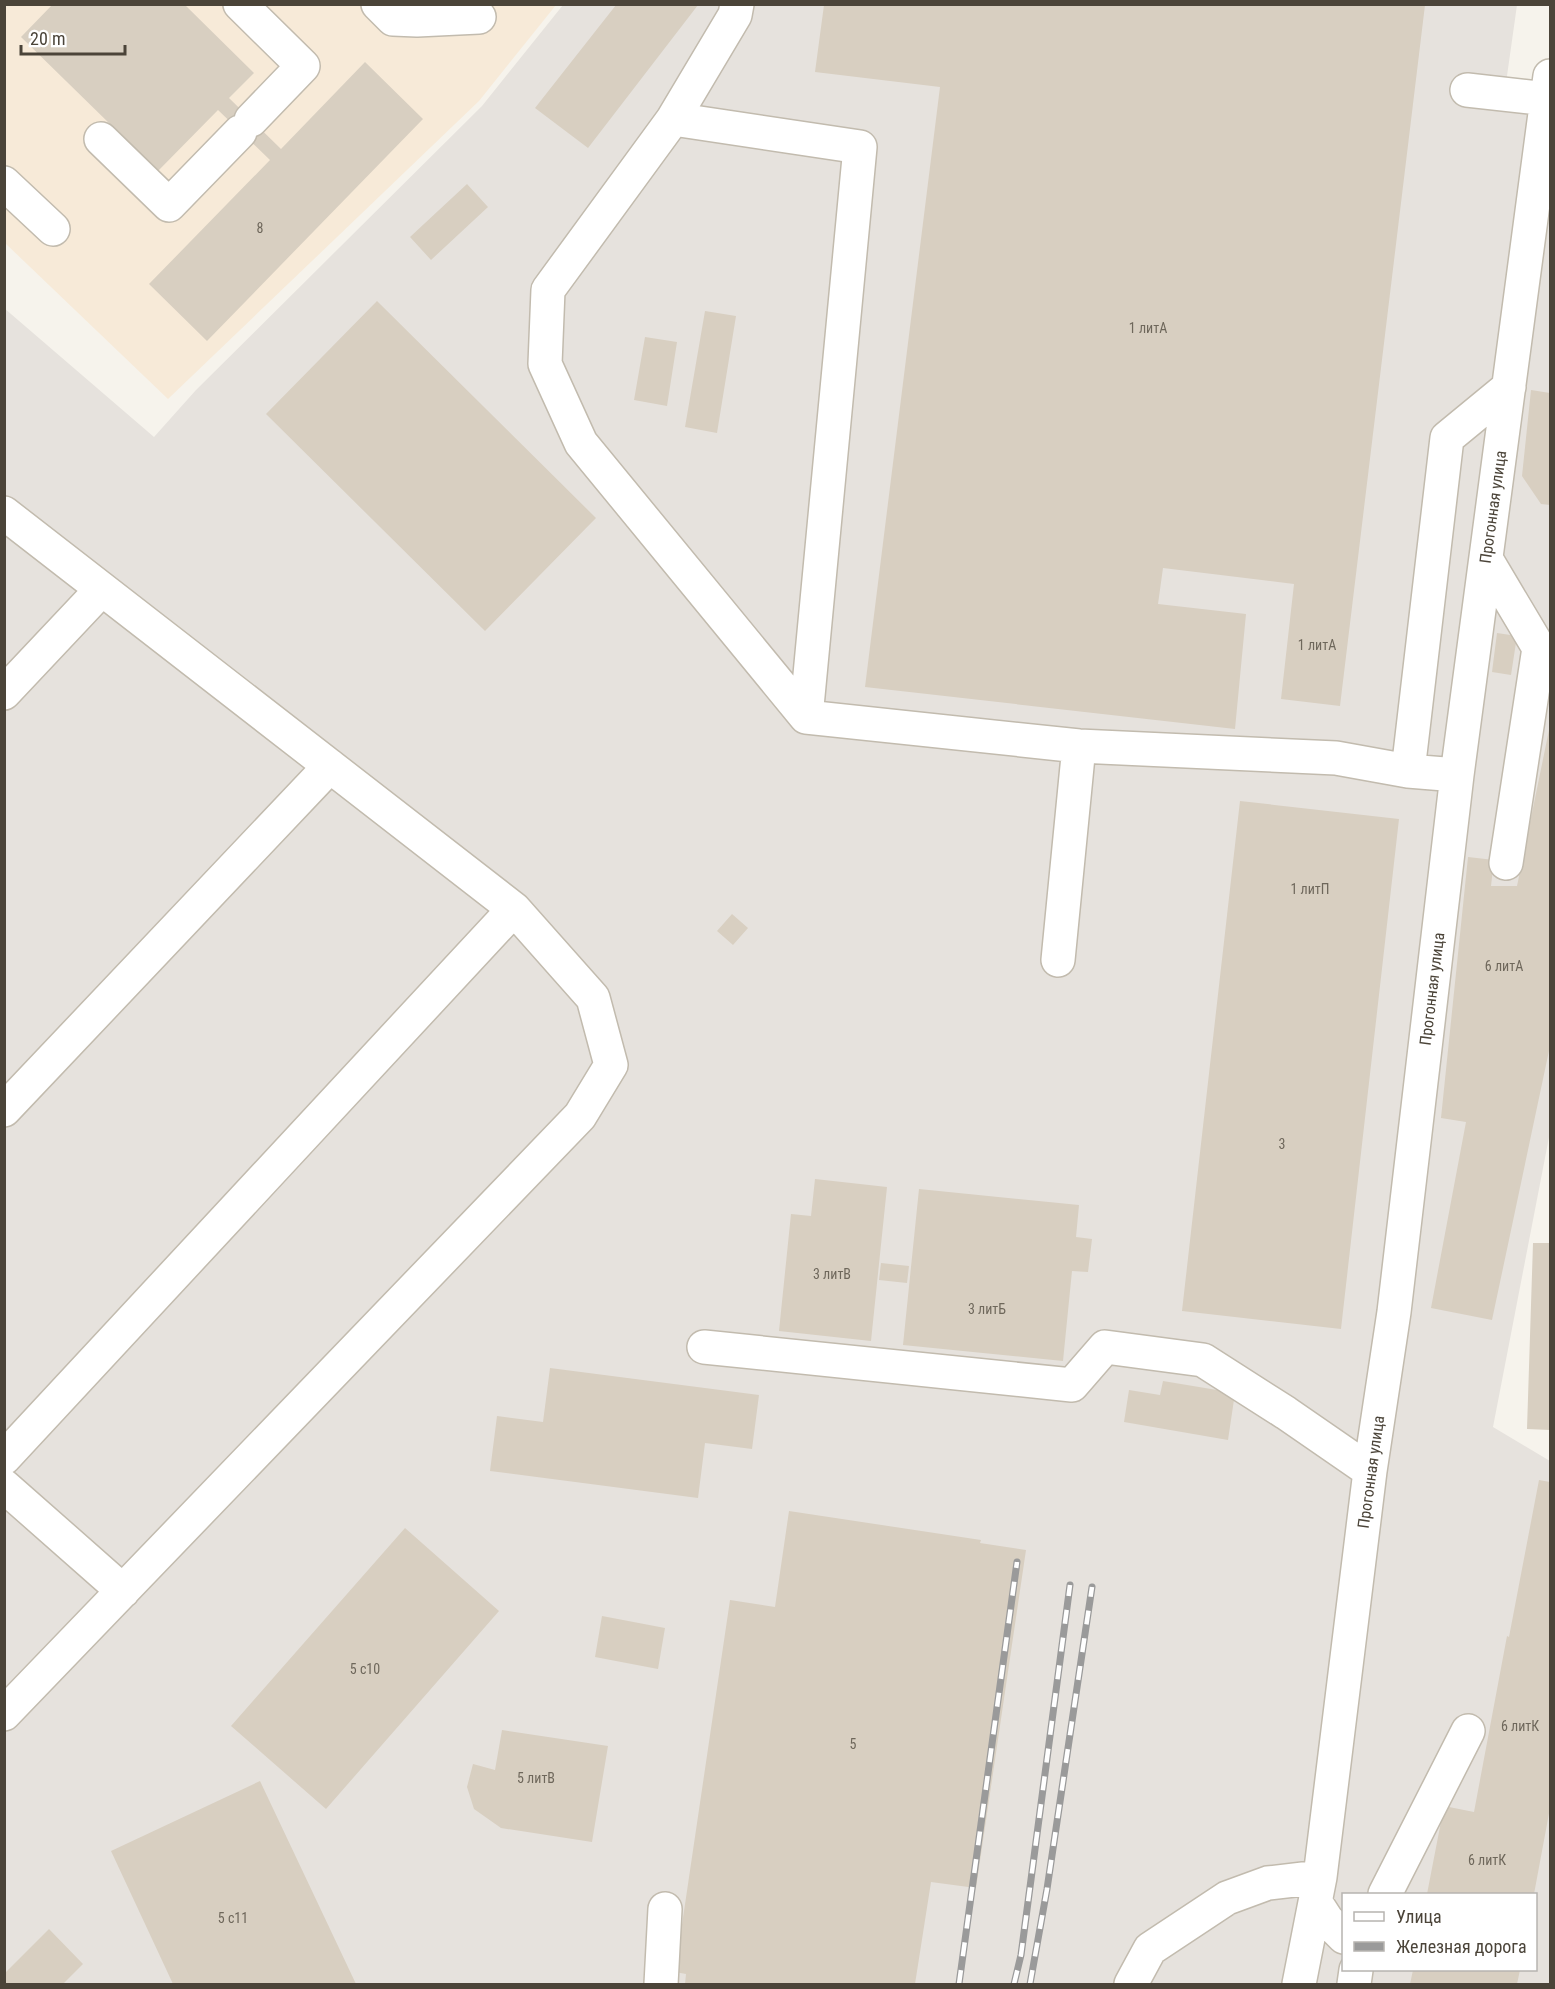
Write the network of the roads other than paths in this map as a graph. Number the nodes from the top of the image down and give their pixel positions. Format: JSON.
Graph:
{"nodes":[{"id":1,"x":240,"y":4,"type":"edge"},
{"id":2,"x":378,"y":4,"type":"edge"},
{"id":3,"x":737,"y":4,"type":"edge"},
{"id":4,"x":478,"y":16,"type":"dead end"},
{"id":5,"x":1549,"y":87,"type":"edge"},
{"id":6,"x":1467,"y":90,"type":"dead end"},
{"id":7,"x":673,"y":119,"type":"junction"},
{"id":8,"x":101,"y":139,"type":"dead end"},
{"id":9,"x":1545,"y":175,"type":"edge"},
{"id":10,"x":4,"y":183,"type":"edge"},
{"id":11,"x":52,"y":229,"type":"dead end"},
{"id":12,"x":1509,"y":387,"type":"junction"},
{"id":13,"x":4,"y":513,"type":"edge"},
{"id":14,"x":1486,"y":559,"type":"junction"},
{"id":15,"x":102,"y":589,"type":"junction"},
{"id":16,"x":4,"y":693,"type":"edge"},
{"id":17,"x":807,"y":717,"type":"junction"},
{"id":18,"x":1079,"y":746,"type":"junction"},
{"id":19,"x":330,"y":766,"type":"junction"},
{"id":20,"x":1408,"y":771,"type":"junction"},
{"id":21,"x":1457,"y":775,"type":"junction"},
{"id":22,"x":1506,"y":863,"type":"dead end"},
{"id":23,"x":514,"y":909,"type":"junction"},
{"id":24,"x":1058,"y":960,"type":"dead end"},
{"id":25,"x":4,"y":1110,"type":"edge"},
{"id":26,"x":704,"y":1347,"type":"dead end"},
{"id":27,"x":4,"y":1458,"type":"edge"},
{"id":28,"x":1370,"y":1471,"type":"junction"},
{"id":29,"x":4,"y":1486,"type":"edge"},
{"id":30,"x":123,"y":1591,"type":"junction"},
{"id":31,"x":4,"y":1714,"type":"edge"},
{"id":32,"x":1468,"y":1731,"type":"dead end"},
{"id":33,"x":1318,"y":1890,"type":"junction"},
{"id":34,"x":1386,"y":1893,"type":"edge"},
{"id":35,"x":665,"y":1909,"type":"dead end"},
{"id":36,"x":1342,"y":1935,"type":"edge"},
{"id":37,"x":661,"y":1984,"type":"edge"},
{"id":38,"x":1131,"y":1984,"type":"edge"},
{"id":39,"x":1299,"y":1984,"type":"edge"}],
"edges":[{"from":1,"to":8,"type":"street"},
{"from":2,"to":4,"type":"street"},
{"from":3,"to":7,"type":"street"},
{"from":5,"to":6,"type":"street"},
{"from":5,"to":9,"type":"street","name":"Прогонная улица"},
{"from":7,"to":17,"type":"street"},
{"from":7,"to":17,"type":"street"},
{"from":9,"to":12,"type":"street","name":"Прогонная улица"},
{"from":10,"to":11,"type":"street"},
{"from":12,"to":14,"type":"street","name":"Прогонная улица"},
{"from":12,"to":20,"type":"street"},
{"from":13,"to":15,"type":"street"},
{"from":14,"to":21,"type":"street","name":"Прогонная улица"},
{"from":14,"to":22,"type":"street"},
{"from":15,"to":16,"type":"street"},
{"from":15,"to":19,"type":"street"},
{"from":17,"to":18,"type":"street"},
{"from":18,"to":20,"type":"street"},
{"from":18,"to":24,"type":"street"},
{"from":19,"to":23,"type":"street"},
{"from":19,"to":25,"type":"street"},
{"from":20,"to":21,"type":"street"},
{"from":21,"to":28,"type":"street","name":"Прогонная улица"},
{"from":23,"to":27,"type":"street"},
{"from":23,"to":30,"type":"street"},
{"from":26,"to":28,"type":"street"},
{"from":28,"to":33,"type":"street","name":"Прогонная улица"},
{"from":29,"to":30,"type":"street"},
{"from":30,"to":31,"type":"street"},
{"from":32,"to":34,"type":"street"},
{"from":33,"to":36,"type":"street"},
{"from":33,"to":38,"type":"street"},
{"from":33,"to":39,"type":"street","name":"Прогонная улица"},
{"from":35,"to":37,"type":"street"}]}
